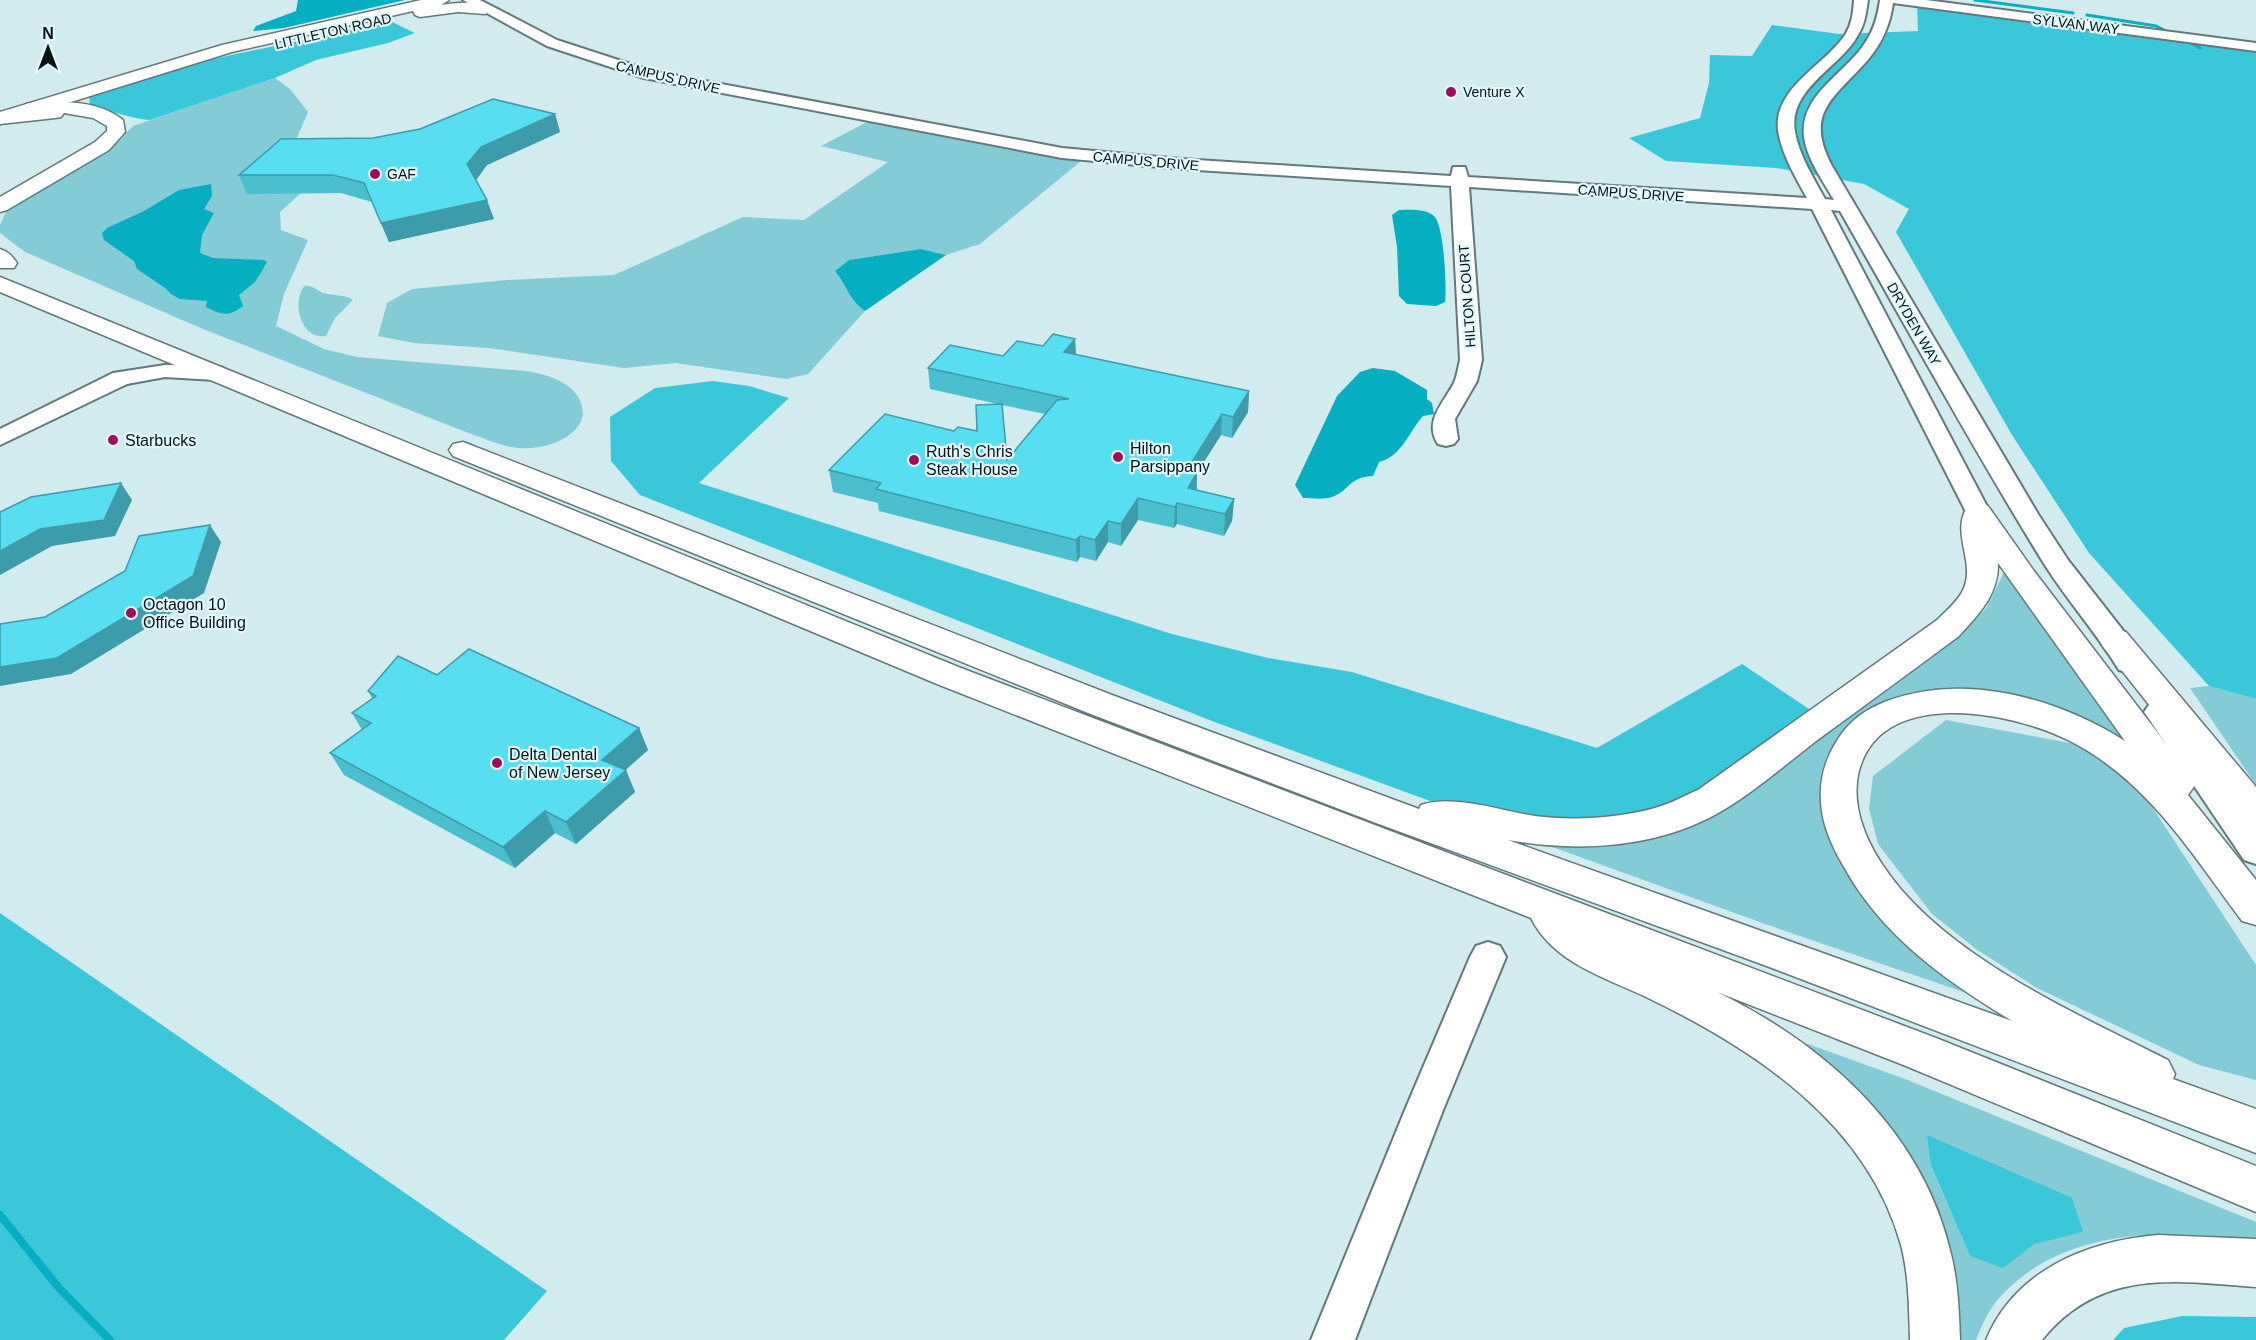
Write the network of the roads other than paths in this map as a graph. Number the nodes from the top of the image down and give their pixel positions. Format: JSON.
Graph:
{"nodes":[{"id":1,"x":441,"y":0,"type":"edge"},
{"id":2,"x":469,"y":0,"type":"edge"},
{"id":3,"x":1861,"y":0,"type":"edge"},
{"id":4,"x":1887,"y":0,"type":"edge"},
{"id":5,"x":1896,"y":0,"type":"edge"},
{"id":6,"x":1924,"y":0,"type":"edge"},
{"id":7,"x":489,"y":4,"type":"edge"},
{"id":8,"x":415,"y":12,"type":"junction"},
{"id":9,"x":2079,"y":22,"type":"junction"},
{"id":10,"x":2256,"y":45,"type":"edge"},
{"id":11,"x":197,"y":59,"type":"junction"},
{"id":12,"x":90,"y":89,"type":"junction"},
{"id":13,"x":32,"y":108,"type":"junction"},
{"id":14,"x":83,"y":110,"type":"junction"},
{"id":15,"x":0,"y":118,"type":"edge"},
{"id":16,"x":1459,"y":177,"type":"junction"},
{"id":17,"x":0,"y":195,"type":"edge"},
{"id":18,"x":1829,"y":199,"type":"junction"},
{"id":19,"x":0,"y":206,"type":"edge"},
{"id":20,"x":2,"y":266,"type":"edge"},
{"id":21,"x":122,"y":335,"type":"junction"},
{"id":22,"x":215,"y":373,"type":"junction"},
{"id":23,"x":121,"y":378,"type":"junction"},
{"id":24,"x":0,"y":438,"type":"edge"},
{"id":25,"x":1446,"y":439,"type":"dead end"},
{"id":26,"x":1978,"y":512,"type":"junction"},
{"id":27,"x":2115,"y":640,"type":"junction"},
{"id":28,"x":1389,"y":813,"type":"junction"},
{"id":29,"x":2256,"y":813,"type":"edge"},
{"id":30,"x":2256,"y":850,"type":"edge"},
{"id":31,"x":2256,"y":896,"type":"edge"},
{"id":32,"x":1536,"y":904,"type":"junction"},
{"id":33,"x":2256,"y":909,"type":"edge"},
{"id":34,"x":1488,"y":957,"type":"dead end"},
{"id":35,"x":2256,"y":1129,"type":"edge"},
{"id":36,"x":2256,"y":1189,"type":"edge"},
{"id":37,"x":2256,"y":1263,"type":"edge"},
{"id":38,"x":1333,"y":1340,"type":"edge"},
{"id":39,"x":1935,"y":1340,"type":"edge"},
{"id":40,"x":2011,"y":1340,"type":"edge"}],
"edges":[{"from":1,"to":11,"type":"main road","name":"LITTLETON ROAD"},
{"from":2,"to":7,"type":"street","name":"CAMPUS DRIVE"},
{"from":2,"to":8,"type":"main road","name":"LITTLETON ROAD"},
{"from":3,"to":18,"type":"street","name":"DRYDEN WAY"},
{"from":4,"to":18,"type":"street","name":"DRYDEN WAY"},
{"from":5,"to":9,"type":"street","name":"SYLVAN WAY"},
{"from":6,"to":9,"type":"street","name":"SYLVAN WAY"},
{"from":7,"to":8,"type":"main road"},
{"from":7,"to":16,"type":"street","name":"CAMPUS DRIVE"},
{"from":8,"to":11,"type":"main road","name":"LITTLETON ROAD"},
{"from":9,"to":10,"type":"street","name":"SYLVAN WAY"},
{"from":11,"to":12,"type":"main road","name":"LITTLETON ROAD"},
{"from":12,"to":13,"type":"main road","name":"LITTLETON ROAD"},
{"from":12,"to":14,"type":"main road"},
{"from":13,"to":14,"type":"main road"},
{"from":13,"to":15,"type":"main road","name":"LITTLETON ROAD"},
{"from":14,"to":19,"type":"main road"},
{"from":15,"to":17,"type":"main road"},
{"from":16,"to":18,"type":"street","name":"CAMPUS DRIVE"},
{"from":16,"to":25,"type":"street","name":"HILTON COURT"},
{"from":18,"to":26,"type":"street","name":"DRYDEN WAY"},
{"from":18,"to":27,"type":"street","name":"DRYDEN WAY"},
{"from":20,"to":21,"type":"main road"},
{"from":20,"to":28,"type":"main road"},
{"from":21,"to":22,"type":"main road"},
{"from":21,"to":23,"type":"street"},
{"from":22,"to":23,"type":"street"},
{"from":22,"to":32,"type":"main road"},
{"from":23,"to":24,"type":"street"},
{"from":26,"to":28,"type":"main road"},
{"from":26,"to":31,"type":"main road"},
{"from":27,"to":29,"type":"main road"},
{"from":27,"to":30,"type":"street","name":"DRYDEN WAY"},
{"from":28,"to":35,"type":"main road"},
{"from":32,"to":36,"type":"main road"},
{"from":32,"to":39,"type":"main road"},
{"from":33,"to":35,"type":"main road"},
{"from":34,"to":38,"type":"street"},
{"from":37,"to":40,"type":"main road"}]}
